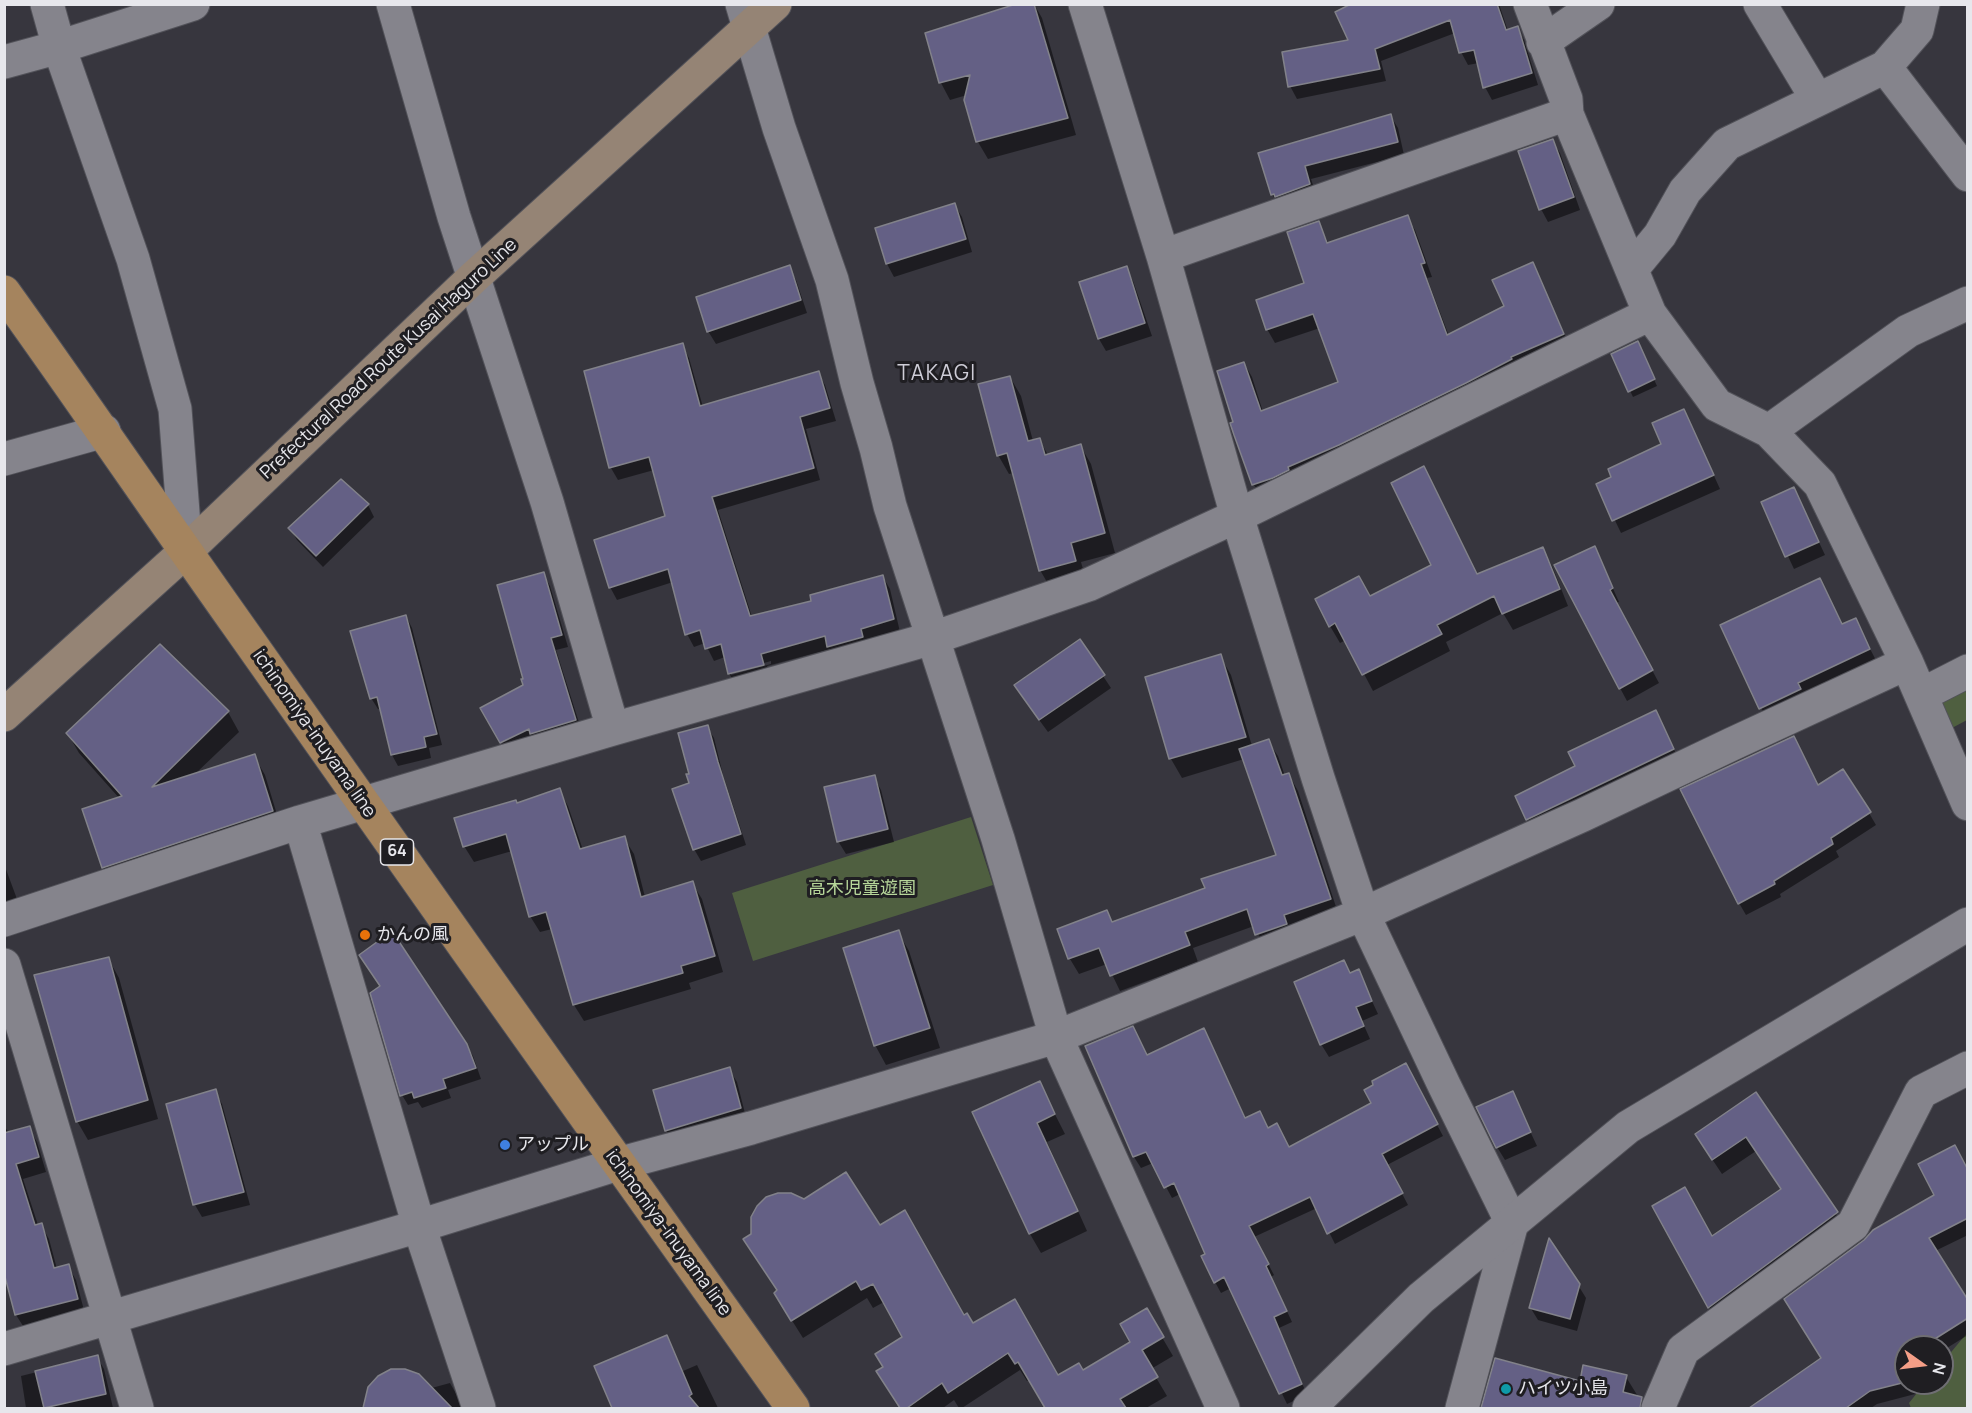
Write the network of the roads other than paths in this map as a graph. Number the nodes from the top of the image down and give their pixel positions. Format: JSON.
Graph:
{"nodes":[{"id":1,"x":46,"y":4,"type":"edge"},
{"id":2,"x":193,"y":4,"type":"edge"},
{"id":3,"x":393,"y":4,"type":"edge"},
{"id":4,"x":775,"y":4,"type":"edge"},
{"id":5,"x":1085,"y":4,"type":"edge"},
{"id":6,"x":1530,"y":4,"type":"edge"},
{"id":7,"x":1598,"y":4,"type":"edge"},
{"id":8,"x":1760,"y":4,"type":"edge"},
{"id":9,"x":1923,"y":4,"type":"edge"},
{"id":10,"x":745,"y":16,"type":"edge"},
{"id":11,"x":1543,"y":42,"type":"junction"},
{"id":12,"x":59,"y":47,"type":"junction"},
{"id":13,"x":4,"y":62,"type":"edge"},
{"id":14,"x":1885,"y":67,"type":"junction"},
{"id":15,"x":1817,"y":99,"type":"junction"},
{"id":16,"x":1567,"y":114,"type":"junction"},
{"id":17,"x":1968,"y":175,"type":"edge"},
{"id":18,"x":1163,"y":256,"type":"junction"},
{"id":19,"x":1632,"y":269,"type":"junction"},
{"id":20,"x":473,"y":278,"type":"junction"},
{"id":21,"x":4,"y":292,"type":"edge"},
{"id":22,"x":1968,"y":303,"type":"edge"},
{"id":23,"x":1650,"y":314,"type":"junction"},
{"id":24,"x":104,"y":430,"type":"junction"},
{"id":25,"x":1769,"y":431,"type":"junction"},
{"id":26,"x":4,"y":459,"type":"edge"},
{"id":27,"x":1237,"y":516,"type":"junction"},
{"id":28,"x":186,"y":551,"type":"junction"},
{"id":29,"x":933,"y":638,"type":"junction"},
{"id":30,"x":1907,"y":663,"type":"junction"},
{"id":31,"x":1968,"y":670,"type":"edge"},
{"id":32,"x":1921,"y":695,"type":"junction"},
{"id":33,"x":4,"y":715,"type":"edge"},
{"id":34,"x":613,"y":729,"type":"junction"},
{"id":35,"x":363,"y":804,"type":"junction"},
{"id":36,"x":1968,"y":804,"type":"edge"},
{"id":37,"x":300,"y":822,"type":"junction"},
{"id":38,"x":1363,"y":914,"type":"junction"},
{"id":39,"x":4,"y":920,"type":"edge"},
{"id":40,"x":1968,"y":924,"type":"edge"},
{"id":41,"x":4,"y":965,"type":"edge"},
{"id":42,"x":1056,"y":1037,"type":"junction"},
{"id":43,"x":1968,"y":1068,"type":"edge"},
{"id":44,"x":618,"y":1164,"type":"junction"},
{"id":45,"x":1512,"y":1223,"type":"junction"},
{"id":46,"x":419,"y":1226,"type":"junction"},
{"id":47,"x":110,"y":1317,"type":"junction"},
{"id":48,"x":4,"y":1349,"type":"edge"},
{"id":49,"x":137,"y":1408,"type":"edge"},
{"id":50,"x":479,"y":1408,"type":"edge"},
{"id":51,"x":793,"y":1408,"type":"edge"},
{"id":52,"x":1223,"y":1408,"type":"edge"},
{"id":53,"x":1309,"y":1408,"type":"edge"},
{"id":54,"x":1462,"y":1408,"type":"edge"},
{"id":55,"x":1658,"y":1408,"type":"edge"}],
"edges":[{"from":1,"to":12,"type":"street"},
{"from":2,"to":12,"type":"street"},
{"from":3,"to":20,"type":"street"},
{"from":4,"to":10,"type":"main road","name":"Prefectural Road Route Kusai Haguro Line"},
{"from":5,"to":18,"type":"street"},
{"from":6,"to":11,"type":"street"},
{"from":7,"to":11,"type":"street"},
{"from":8,"to":15,"type":"street"},
{"from":9,"to":14,"type":"street"},
{"from":10,"to":20,"type":"main road","name":"Prefectural Road Route Kusai Haguro Line"},
{"from":10,"to":29,"type":"street"},
{"from":11,"to":16,"type":"street"},
{"from":12,"to":13,"type":"street"},
{"from":12,"to":28,"type":"street"},
{"from":14,"to":15,"type":"street"},
{"from":14,"to":17,"type":"street"},
{"from":15,"to":19,"type":"street"},
{"from":16,"to":18,"type":"street"},
{"from":16,"to":19,"type":"street"},
{"from":18,"to":27,"type":"street"},
{"from":19,"to":23,"type":"street"},
{"from":20,"to":28,"type":"main road","name":"Prefectural Road Route Kusai Haguro Line"},
{"from":20,"to":34,"type":"street"},
{"from":21,"to":24,"type":"main road","name":"ichinomiya-inuyama line","number":"64"},
{"from":22,"to":25,"type":"street"},
{"from":23,"to":25,"type":"street"},
{"from":23,"to":27,"type":"street"},
{"from":24,"to":26,"type":"street"},
{"from":24,"to":28,"type":"main road","name":"ichinomiya-inuyama line","number":"64"},
{"from":25,"to":30,"type":"street"},
{"from":27,"to":29,"type":"street"},
{"from":27,"to":38,"type":"street"},
{"from":28,"to":33,"type":"main road","name":"Prefectural Road Route Kusai Haguro Line"},
{"from":28,"to":35,"type":"main road","name":"ichinomiya-inuyama line","number":"64"},
{"from":29,"to":34,"type":"street"},
{"from":29,"to":42,"type":"street"},
{"from":30,"to":32,"type":"street"},
{"from":30,"to":38,"type":"street"},
{"from":31,"to":32,"type":"street"},
{"from":32,"to":36,"type":"street"},
{"from":34,"to":35,"type":"street"},
{"from":35,"to":37,"type":"street"},
{"from":35,"to":44,"type":"main road","name":"ichinomiya-inuyama line","number":"64"},
{"from":37,"to":39,"type":"street"},
{"from":37,"to":46,"type":"street"},
{"from":38,"to":42,"type":"street"},
{"from":38,"to":45,"type":"street"},
{"from":40,"to":45,"type":"street"},
{"from":41,"to":47,"type":"street"},
{"from":42,"to":44,"type":"street"},
{"from":42,"to":52,"type":"street"},
{"from":43,"to":55,"type":"street"},
{"from":44,"to":46,"type":"street"},
{"from":44,"to":51,"type":"main road","name":"ichinomiya-inuyama line","number":"64"},
{"from":45,"to":53,"type":"street"},
{"from":45,"to":54,"type":"street"},
{"from":46,"to":47,"type":"street"},
{"from":46,"to":50,"type":"street"},
{"from":47,"to":48,"type":"street"},
{"from":47,"to":49,"type":"street"}]}
